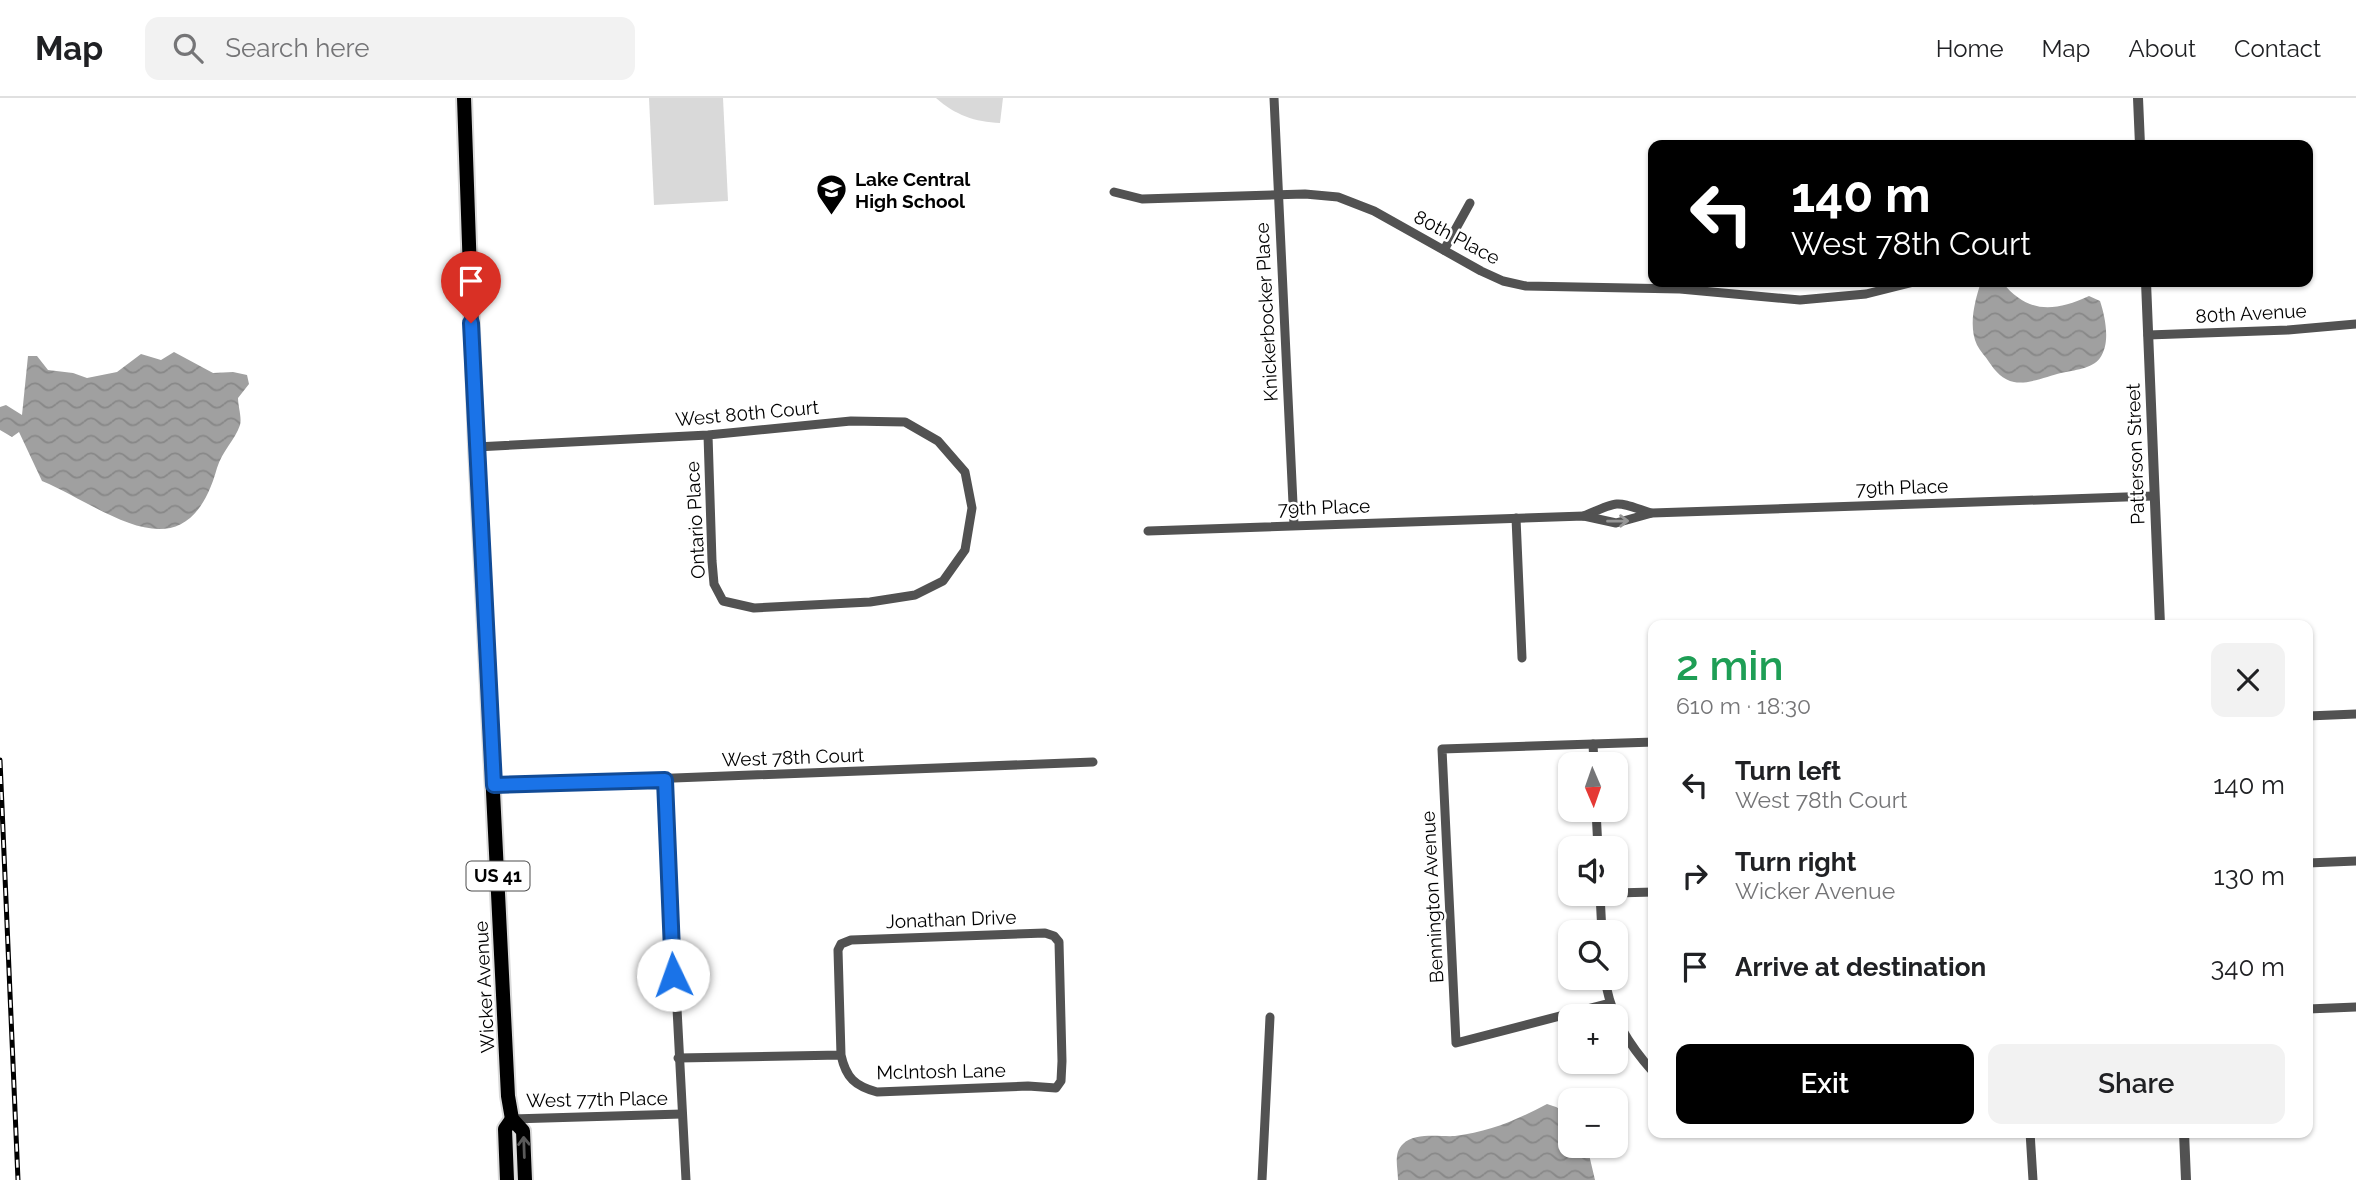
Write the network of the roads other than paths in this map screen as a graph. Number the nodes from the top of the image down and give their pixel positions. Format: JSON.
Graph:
{"nodes":[{"id":1,"x":464,"y":98,"type":"edge"},
{"id":2,"x":1274,"y":98,"type":"edge"},
{"id":3,"x":2138,"y":98,"type":"edge"},
{"id":4,"x":2140,"y":140,"type":"edge"},
{"id":5,"x":1114,"y":192,"type":"dead end"},
{"id":6,"x":1278,"y":195,"type":"junction"},
{"id":7,"x":1470,"y":203,"type":"dead end"},
{"id":8,"x":1444,"y":250,"type":"junction"},
{"id":9,"x":1879,"y":287,"type":"edge"},
{"id":10,"x":2146,"y":287,"type":"edge"},
{"id":11,"x":2356,"y":324,"type":"edge"},
{"id":12,"x":2148,"y":335,"type":"junction"},
{"id":13,"x":708,"y":435,"type":"junction"},
{"id":14,"x":476,"y":447,"type":"junction"},
{"id":15,"x":2154,"y":496,"type":"junction"},
{"id":16,"x":1652,"y":513,"type":"junction"},
{"id":17,"x":1584,"y":516,"type":"junction"},
{"id":18,"x":1516,"y":518,"type":"junction"},
{"id":19,"x":1294,"y":525,"type":"junction"},
{"id":20,"x":1148,"y":531,"type":"dead end"},
{"id":21,"x":723,"y":601,"type":"joint"},
{"id":22,"x":2160,"y":620,"type":"edge"},
{"id":23,"x":1522,"y":658,"type":"dead end"},
{"id":24,"x":2356,"y":714,"type":"edge"},
{"id":25,"x":2313,"y":716,"type":"edge"},
{"id":26,"x":1648,"y":742,"type":"edge"},
{"id":27,"x":1592,"y":744,"type":"junction"},
{"id":28,"x":1593,"y":752,"type":"edge"},
{"id":29,"x":1093,"y":762,"type":"dead end"},
{"id":30,"x":665,"y":780,"type":"junction"},
{"id":31,"x":494,"y":785,"type":"junction"},
{"id":32,"x":2356,"y":861,"type":"edge"},
{"id":33,"x":2313,"y":863,"type":"edge"},
{"id":34,"x":1648,"y":892,"type":"edge"},
{"id":35,"x":1628,"y":893,"type":"edge"},
{"id":36,"x":1607,"y":990,"type":"edge"},
{"id":37,"x":1609,"y":1003,"type":"junction"},
{"id":38,"x":2356,"y":1007,"type":"edge"},
{"id":39,"x":2313,"y":1009,"type":"edge"},
{"id":40,"x":1270,"y":1017,"type":"dead end"},
{"id":41,"x":841,"y":1055,"type":"junction"},
{"id":42,"x":678,"y":1058,"type":"junction"},
{"id":43,"x":1648,"y":1066,"type":"edge"},
{"id":44,"x":1056,"y":1088,"type":"joint"},
{"id":45,"x":682,"y":1114,"type":"junction"},
{"id":46,"x":512,"y":1119,"type":"junction"},
{"id":47,"x":2030,"y":1138,"type":"edge"},
{"id":48,"x":2184,"y":1138,"type":"edge"},
{"id":49,"x":508,"y":1180,"type":"edge"},
{"id":50,"x":525,"y":1180,"type":"edge"},
{"id":51,"x":686,"y":1180,"type":"edge"},
{"id":52,"x":1262,"y":1180,"type":"edge"},
{"id":53,"x":2033,"y":1180,"type":"edge"},
{"id":54,"x":2186,"y":1180,"type":"edge"}],
"edges":[{"from":1,"to":14,"type":"highway","name":"Wicker Avenue","number":"US 41"},
{"from":2,"to":6,"type":"street","name":"Knickerbocker Place"},
{"from":3,"to":4,"type":"street"},
{"from":5,"to":6,"type":"street","name":"80th Place"},
{"from":6,"to":8,"type":"street","name":"80th Place"},
{"from":6,"to":19,"type":"street","name":"Knickerbocker Place"},
{"from":7,"to":8,"type":"street"},
{"from":8,"to":9,"type":"street","name":"80th Place"},
{"from":10,"to":12,"type":"street","name":"Patterson Street"},
{"from":11,"to":12,"type":"street","name":"80th Avenue"},
{"from":12,"to":15,"type":"street","name":"Patterson Street"},
{"from":13,"to":14,"type":"street","name":"West 80th Court"},
{"from":13,"to":21,"type":"street","name":"Ontario Place"},
{"from":13,"to":21,"type":"street","name":"West 80th Court"},
{"from":14,"to":31,"type":"highway","name":"Wicker Avenue","number":"US 41"},
{"from":15,"to":16,"type":"street","name":"79th Place"},
{"from":15,"to":22,"type":"street","name":"Patterson Street"},
{"from":17,"to":16,"type":"street","name":"79th Place","one_way":true},
{"from":16,"to":17,"type":"street","name":"79th Place"},
{"from":17,"to":18,"type":"street","name":"79th Place"},
{"from":18,"to":19,"type":"street","name":"79th Place"},
{"from":18,"to":23,"type":"street"},
{"from":19,"to":20,"type":"street","name":"79th Place"},
{"from":24,"to":25,"type":"street"},
{"from":26,"to":27,"type":"street"},
{"from":27,"to":28,"type":"street"},
{"from":27,"to":37,"type":"street","name":"Bennington Avenue"},
{"from":29,"to":30,"type":"street","name":"West 78th Court"},
{"from":30,"to":31,"type":"street","name":"West 78th Court"},
{"from":30,"to":42,"type":"street"},
{"from":31,"to":46,"type":"highway","name":"Wicker Avenue","number":"US 41"},
{"from":32,"to":33,"type":"street"},
{"from":34,"to":35,"type":"street"},
{"from":36,"to":37,"type":"street"},
{"from":37,"to":43,"type":"street"},
{"from":38,"to":39,"type":"street"},
{"from":40,"to":52,"type":"street"},
{"from":41,"to":42,"type":"street"},
{"from":41,"to":44,"type":"street","name":"Mclntosh Lane"},
{"from":41,"to":44,"type":"street","name":"Jonathan Drive"},
{"from":42,"to":45,"type":"street"},
{"from":45,"to":46,"type":"street","name":"West 77th Place"},
{"from":45,"to":51,"type":"street"},
{"from":46,"to":49,"type":"highway","name":"Wicker Avenue","number":"US 41"},
{"from":50,"to":46,"type":"highway","name":"Wicker Avenue","number":"US 41","one_way":true},
{"from":47,"to":53,"type":"street"},
{"from":48,"to":54,"type":"street"}]}
